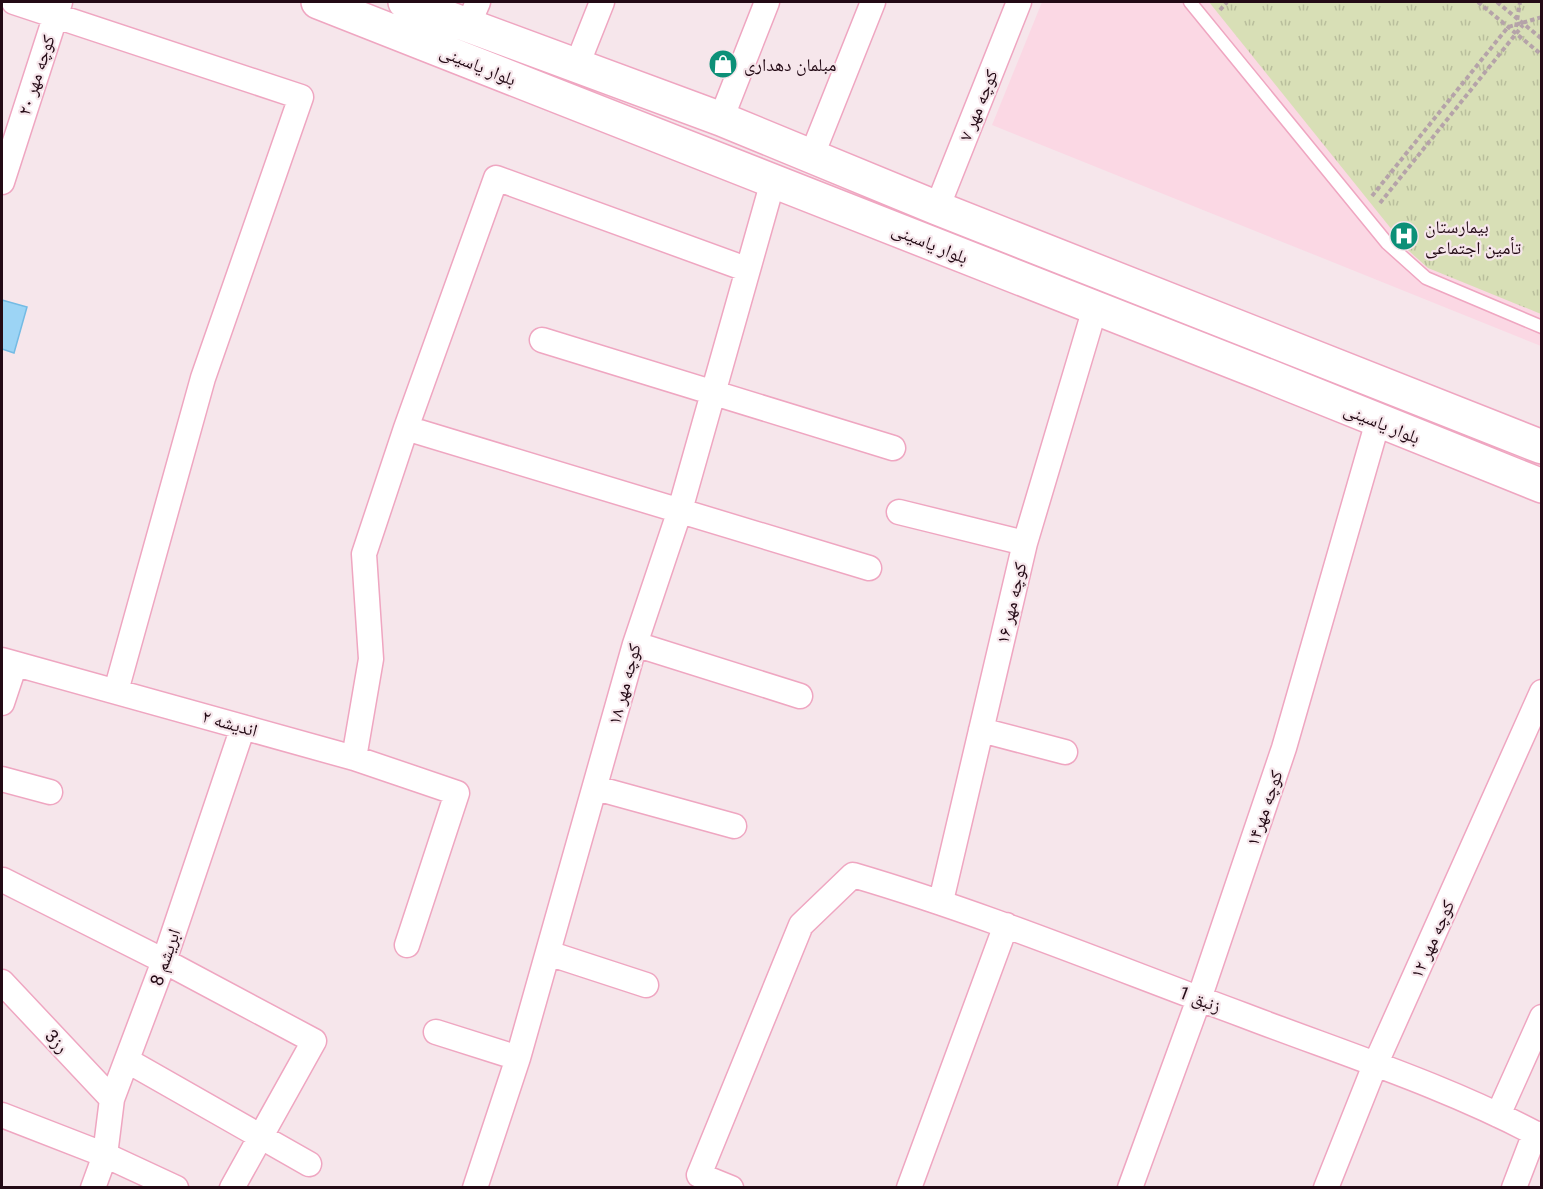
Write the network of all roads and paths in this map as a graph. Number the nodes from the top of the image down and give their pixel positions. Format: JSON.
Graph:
{"nodes":[{"id":1,"x":14,"y":2,"type":"edge"},
{"id":2,"x":318,"y":2,"type":"edge"},
{"id":3,"x":405,"y":2,"type":"edge"},
{"id":4,"x":602,"y":2,"type":"edge"},
{"id":5,"x":767,"y":2,"type":"edge"},
{"id":6,"x":873,"y":2,"type":"edge"},
{"id":7,"x":1019,"y":2,"type":"edge"},
{"id":8,"x":1190,"y":2,"type":"edge"},
{"id":9,"x":1480,"y":2,"type":"edge"},
{"id":10,"x":1497,"y":2,"type":"edge"},
{"id":11,"x":1520,"y":2,"type":"edge"},
{"id":12,"x":58,"y":8,"type":"edge"},
{"id":13,"x":473,"y":13,"type":"edge"},
{"id":14,"x":1516,"y":17,"type":"junction"},
{"id":15,"x":1542,"y":17,"type":"edge"},
{"id":16,"x":1524,"y":24,"type":"junction"},
{"id":17,"x":1516,"y":26,"type":"junction"},
{"id":18,"x":1508,"y":27,"type":"junction"},
{"id":19,"x":1516,"y":33,"type":"junction"},
{"id":20,"x":1542,"y":39,"type":"edge"},
{"id":21,"x":1542,"y":55,"type":"edge"},
{"id":22,"x":577,"y":65,"type":"junction"},
{"id":23,"x":721,"y":119,"type":"junction"},
{"id":24,"x":812,"y":155,"type":"junction"},
{"id":25,"x":773,"y":181,"type":"junction"},
{"id":26,"x":2,"y":182,"type":"edge"},
{"id":27,"x":937,"y":208,"type":"junction"},
{"id":28,"x":1364,"y":215,"type":"junction"},
{"id":29,"x":746,"y":269,"type":"junction"},
{"id":30,"x":1095,"y":308,"type":"junction"},
{"id":31,"x":1542,"y":327,"type":"edge"},
{"id":32,"x":1272,"y":339,"type":"junction"},
{"id":33,"x":542,"y":340,"type":"dead end"},
{"id":34,"x":1262,"y":373,"type":"junction"},
{"id":35,"x":712,"y":392,"type":"junction"},
{"id":36,"x":1378,"y":421,"type":"junction"},
{"id":37,"x":406,"y":428,"type":"junction"},
{"id":38,"x":1542,"y":447,"type":"edge"},
{"id":39,"x":893,"y":448,"type":"dead end"},
{"id":40,"x":1542,"y":486,"type":"edge"},
{"id":41,"x":680,"y":510,"type":"junction"},
{"id":42,"x":899,"y":512,"type":"dead end"},
{"id":43,"x":1025,"y":543,"type":"junction"},
{"id":44,"x":869,"y":568,"type":"dead end"},
{"id":45,"x":635,"y":644,"type":"junction"},
{"id":46,"x":8,"y":662,"type":"edge"},
{"id":47,"x":116,"y":691,"type":"junction"},
{"id":48,"x":1542,"y":692,"type":"edge"},
{"id":49,"x":800,"y":696,"type":"dead end"},
{"id":50,"x":2,"y":703,"type":"edge"},
{"id":51,"x":243,"y":727,"type":"junction"},
{"id":52,"x":981,"y":730,"type":"junction"},
{"id":53,"x":1065,"y":752,"type":"dead end"},
{"id":54,"x":354,"y":758,"type":"junction"},
{"id":55,"x":2,"y":779,"type":"edge"},
{"id":56,"x":596,"y":788,"type":"junction"},
{"id":57,"x":50,"y":792,"type":"dead end"},
{"id":58,"x":734,"y":826,"type":"dead end"},
{"id":59,"x":3,"y":880,"type":"edge"},
{"id":60,"x":941,"y":901,"type":"junction"},
{"id":61,"x":1006,"y":926,"type":"junction"},
{"id":62,"x":406,"y":945,"type":"dead end"},
{"id":63,"x":548,"y":953,"type":"junction"},
{"id":64,"x":164,"y":961,"type":"junction"},
{"id":65,"x":2,"y":982,"type":"edge"},
{"id":66,"x":646,"y":985,"type":"dead end"},
{"id":67,"x":1199,"y":999,"type":"junction"},
{"id":68,"x":1542,"y":1017,"type":"edge"},
{"id":69,"x":436,"y":1032,"type":"dead end"},
{"id":70,"x":518,"y":1058,"type":"junction"},
{"id":71,"x":128,"y":1061,"type":"junction"},
{"id":72,"x":1375,"y":1065,"type":"junction"},
{"id":73,"x":112,"y":1099,"type":"junction"},
{"id":74,"x":2,"y":1115,"type":"edge"},
{"id":75,"x":1498,"y":1115,"type":"junction"},
{"id":76,"x":261,"y":1134,"type":"junction"},
{"id":77,"x":1538,"y":1135,"type":"edge"},
{"id":78,"x":105,"y":1155,"type":"junction"},
{"id":79,"x":309,"y":1164,"type":"dead end"},
{"id":80,"x":93,"y":1188,"type":"edge"},
{"id":81,"x":176,"y":1188,"type":"edge"},
{"id":82,"x":232,"y":1188,"type":"edge"},
{"id":83,"x":475,"y":1188,"type":"edge"},
{"id":84,"x":731,"y":1188,"type":"edge"},
{"id":85,"x":909,"y":1188,"type":"edge"},
{"id":86,"x":1130,"y":1188,"type":"edge"},
{"id":87,"x":1326,"y":1188,"type":"edge"},
{"id":88,"x":1514,"y":1188,"type":"edge"}],
"edges":[{"from":1,"to":12,"type":"street"},
{"from":2,"to":25,"type":"main road","name":"بلوار یاسینی"},
{"from":3,"to":13,"type":"main road","name":"بلوار یاسینی"},
{"from":4,"to":22,"type":"street"},
{"from":5,"to":23,"type":"street"},
{"from":6,"to":24,"type":"street"},
{"from":7,"to":27,"type":"street","name":"کوچه مهر ۷"},
{"from":8,"to":28,"type":"lane"},
{"from":9,"to":18,"type":"path"},
{"from":10,"to":14,"type":"path"},
{"from":11,"to":14,"type":"path"},
{"from":12,"to":26,"type":"street","name":"کوچه مهر ۲۰"},
{"from":12,"to":47,"type":"street"},
{"from":13,"to":22,"type":"main road","name":"بلوار یاسینی"},
{"from":14,"to":16,"type":"path"},
{"from":14,"to":17,"type":"path"},
{"from":14,"to":18,"type":"path"},
{"from":15,"to":16,"type":"path"},
{"from":16,"to":17,"type":"path"},
{"from":16,"to":19,"type":"path"},
{"from":16,"to":20,"type":"path"},
{"from":17,"to":18,"type":"path"},
{"from":17,"to":19,"type":"path"},
{"from":18,"to":19,"type":"path"},
{"from":18,"to":28,"type":"path"},
{"from":19,"to":21,"type":"path"},
{"from":19,"to":28,"type":"path"},
{"from":22,"to":23,"type":"main road","name":"بلوار یاسینی"},
{"from":23,"to":24,"type":"main road","name":"بلوار یاسینی"},
{"from":24,"to":27,"type":"main road","name":"بلوار یاسینی"},
{"from":25,"to":29,"type":"street","name":"کوچه مهر ۱۸"},
{"from":25,"to":30,"type":"main road","name":"بلوار یاسینی"},
{"from":27,"to":32,"type":"main road","name":"بلوار یاسینی"},
{"from":28,"to":31,"type":"lane"},
{"from":29,"to":35,"type":"street","name":"کوچه مهر ۱۸"},
{"from":29,"to":37,"type":"street"},
{"from":30,"to":34,"type":"main road","name":"بلوار یاسینی"},
{"from":30,"to":43,"type":"street","name":"کوچه مهر ۱۶"},
{"from":32,"to":34,"type":"main road"},
{"from":32,"to":38,"type":"main road","name":"بلوار یاسینی"},
{"from":33,"to":35,"type":"street"},
{"from":34,"to":36,"type":"main road","name":"بلوار یاسینی"},
{"from":35,"to":39,"type":"street"},
{"from":35,"to":41,"type":"street","name":"کوچه مهر ۱۸"},
{"from":36,"to":40,"type":"main road","name":"بلوار یاسینی"},
{"from":36,"to":67,"type":"street","name":"کوچه مهر۱۴"},
{"from":37,"to":41,"type":"street"},
{"from":37,"to":54,"type":"street"},
{"from":41,"to":44,"type":"street"},
{"from":41,"to":45,"type":"street","name":"کوچه مهر ۱۸"},
{"from":42,"to":43,"type":"street"},
{"from":43,"to":52,"type":"street","name":"کوچه مهر ۱۶"},
{"from":45,"to":49,"type":"street"},
{"from":45,"to":56,"type":"street","name":"کوچه مهر ۱۸"},
{"from":46,"to":47,"type":"street","name":"اندیشه ۲"},
{"from":46,"to":50,"type":"street"},
{"from":47,"to":51,"type":"street","name":"اندیشه ۲"},
{"from":48,"to":72,"type":"street","name":"کوچه مهر ۱۲"},
{"from":51,"to":54,"type":"street","name":"اندیشه ۲"},
{"from":51,"to":64,"type":"street","name":"ابریشم 8"},
{"from":52,"to":53,"type":"street"},
{"from":52,"to":60,"type":"street","name":"کوچه مهر ۱۶"},
{"from":54,"to":62,"type":"street","name":"اندیشه ۲"},
{"from":55,"to":57,"type":"street"},
{"from":56,"to":58,"type":"street"},
{"from":56,"to":63,"type":"street","name":"کوچه مهر ۱۸"},
{"from":59,"to":64,"type":"street"},
{"from":60,"to":61,"type":"street","name":"زنبق 1"},
{"from":60,"to":84,"type":"street","name":"زنبق 1"},
{"from":61,"to":67,"type":"street","name":"زنبق 1"},
{"from":61,"to":85,"type":"street"},
{"from":63,"to":66,"type":"street"},
{"from":63,"to":70,"type":"street","name":"کوچه مهر ۱۸"},
{"from":64,"to":71,"type":"street","name":"ابریشم 8"},
{"from":64,"to":76,"type":"street"},
{"from":65,"to":73,"type":"street","name":"رز3"},
{"from":67,"to":72,"type":"street","name":"زنبق 1"},
{"from":67,"to":86,"type":"street","name":"کوچه مهر۱۴"},
{"from":68,"to":75,"type":"street"},
{"from":69,"to":70,"type":"street"},
{"from":70,"to":83,"type":"street","name":"کوچه مهر ۱۸"},
{"from":71,"to":73,"type":"street","name":"ابریشم 8"},
{"from":71,"to":76,"type":"street"},
{"from":72,"to":75,"type":"street","name":"زنبق 1"},
{"from":72,"to":87,"type":"street","name":"کوچه مهر ۱۲"},
{"from":73,"to":78,"type":"street","name":"ابریشم 8"},
{"from":74,"to":78,"type":"street"},
{"from":75,"to":77,"type":"street","name":"زنبق 1"},
{"from":76,"to":79,"type":"street"},
{"from":76,"to":82,"type":"street"},
{"from":77,"to":88,"type":"street"},
{"from":78,"to":80,"type":"street","name":"ابریشم 8"},
{"from":78,"to":81,"type":"street"}]}
